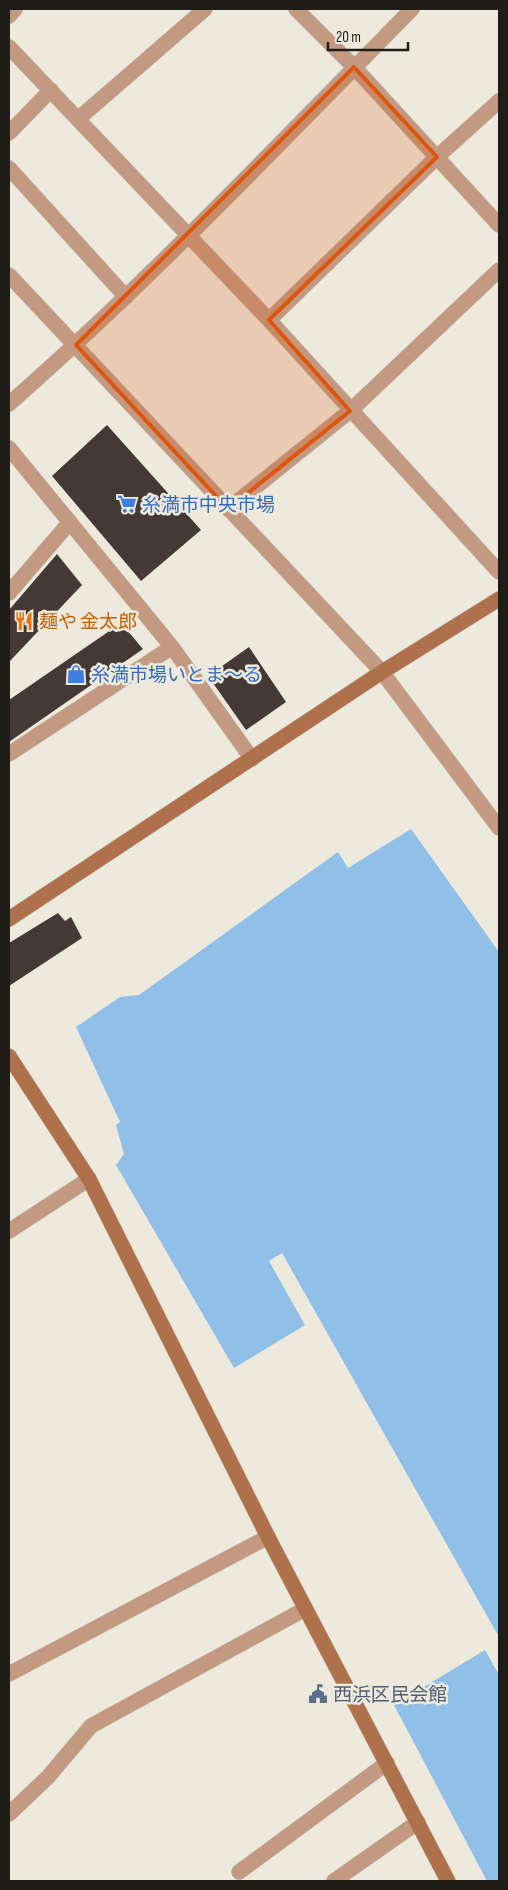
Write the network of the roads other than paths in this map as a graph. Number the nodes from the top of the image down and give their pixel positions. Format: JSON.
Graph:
{"nodes":[{"id":1,"x":15,"y":9,"type":"edge"},
{"id":2,"x":205,"y":9,"type":"edge"},
{"id":3,"x":296,"y":9,"type":"edge"},
{"id":4,"x":412,"y":9,"type":"edge"},
{"id":5,"x":9,"y":16,"type":"edge"},
{"id":6,"x":9,"y":47,"type":"edge"},
{"id":7,"x":354,"y":67,"type":"junction"},
{"id":8,"x":51,"y":90,"type":"junction"},
{"id":9,"x":499,"y":101,"type":"edge"},
{"id":10,"x":78,"y":119,"type":"junction"},
{"id":11,"x":9,"y":133,"type":"edge"},
{"id":12,"x":437,"y":157,"type":"junction"},
{"id":13,"x":9,"y":168,"type":"edge"},
{"id":14,"x":499,"y":225,"type":"edge"},
{"id":15,"x":189,"y":236,"type":"junction"},
{"id":16,"x":499,"y":270,"type":"edge"},
{"id":17,"x":9,"y":275,"type":"edge"},
{"id":18,"x":126,"y":297,"type":"junction"},
{"id":19,"x":269,"y":320,"type":"junction"},
{"id":20,"x":76,"y":345,"type":"junction"},
{"id":21,"x":9,"y":404,"type":"edge"},
{"id":22,"x":350,"y":411,"type":"junction"},
{"id":23,"x":9,"y":448,"type":"edge"},
{"id":24,"x":228,"y":509,"type":"junction"},
{"id":25,"x":70,"y":522,"type":"junction"},
{"id":26,"x":499,"y":572,"type":"edge"},
{"id":27,"x":9,"y":593,"type":"edge"},
{"id":28,"x":499,"y":599,"type":"edge"},
{"id":29,"x":172,"y":647,"type":"junction"},
{"id":30,"x":382,"y":672,"type":"junction"},
{"id":31,"x":9,"y":754,"type":"edge"},
{"id":32,"x":252,"y":758,"type":"junction"},
{"id":33,"x":499,"y":828,"type":"edge"},
{"id":34,"x":9,"y":919,"type":"edge"},
{"id":35,"x":9,"y":1056,"type":"edge"},
{"id":36,"x":89,"y":1179,"type":"junction"},
{"id":37,"x":9,"y":1231,"type":"edge"},
{"id":38,"x":268,"y":1537,"type":"junction"},
{"id":39,"x":305,"y":1608,"type":"junction"},
{"id":40,"x":9,"y":1674,"type":"edge"},
{"id":41,"x":387,"y":1763,"type":"junction"},
{"id":42,"x":9,"y":1814,"type":"edge"},
{"id":43,"x":418,"y":1822,"type":"junction"},
{"id":44,"x":239,"y":1872,"type":"dead end"},
{"id":45,"x":334,"y":1881,"type":"edge"},
{"id":46,"x":448,"y":1881,"type":"edge"}],
"edges":[{"from":1,"to":5,"type":"street"},
{"from":2,"to":10,"type":"street"},
{"from":3,"to":7,"type":"street"},
{"from":4,"to":7,"type":"street"},
{"from":6,"to":8,"type":"street"},
{"from":7,"to":12,"type":"street"},
{"from":7,"to":15,"type":"street"},
{"from":8,"to":10,"type":"street"},
{"from":8,"to":11,"type":"street"},
{"from":9,"to":12,"type":"street"},
{"from":10,"to":15,"type":"street"},
{"from":12,"to":14,"type":"street"},
{"from":12,"to":19,"type":"street"},
{"from":13,"to":18,"type":"street"},
{"from":15,"to":18,"type":"street"},
{"from":15,"to":19,"type":"street"},
{"from":16,"to":22,"type":"street"},
{"from":17,"to":20,"type":"street"},
{"from":18,"to":20,"type":"street"},
{"from":19,"to":22,"type":"street"},
{"from":20,"to":21,"type":"street"},
{"from":20,"to":24,"type":"street"},
{"from":22,"to":24,"type":"street"},
{"from":22,"to":26,"type":"street"},
{"from":23,"to":25,"type":"street"},
{"from":24,"to":30,"type":"street"},
{"from":25,"to":27,"type":"street"},
{"from":25,"to":29,"type":"street"},
{"from":28,"to":30,"type":"street"},
{"from":29,"to":31,"type":"street"},
{"from":29,"to":32,"type":"street"},
{"from":30,"to":32,"type":"street"},
{"from":30,"to":33,"type":"street"},
{"from":32,"to":34,"type":"street"},
{"from":35,"to":36,"type":"street"},
{"from":36,"to":37,"type":"street"},
{"from":36,"to":38,"type":"street"},
{"from":38,"to":39,"type":"street"},
{"from":38,"to":40,"type":"street"},
{"from":39,"to":41,"type":"street"},
{"from":39,"to":42,"type":"street"},
{"from":41,"to":43,"type":"street"},
{"from":41,"to":44,"type":"street"},
{"from":43,"to":45,"type":"street"},
{"from":43,"to":46,"type":"street"}]}
